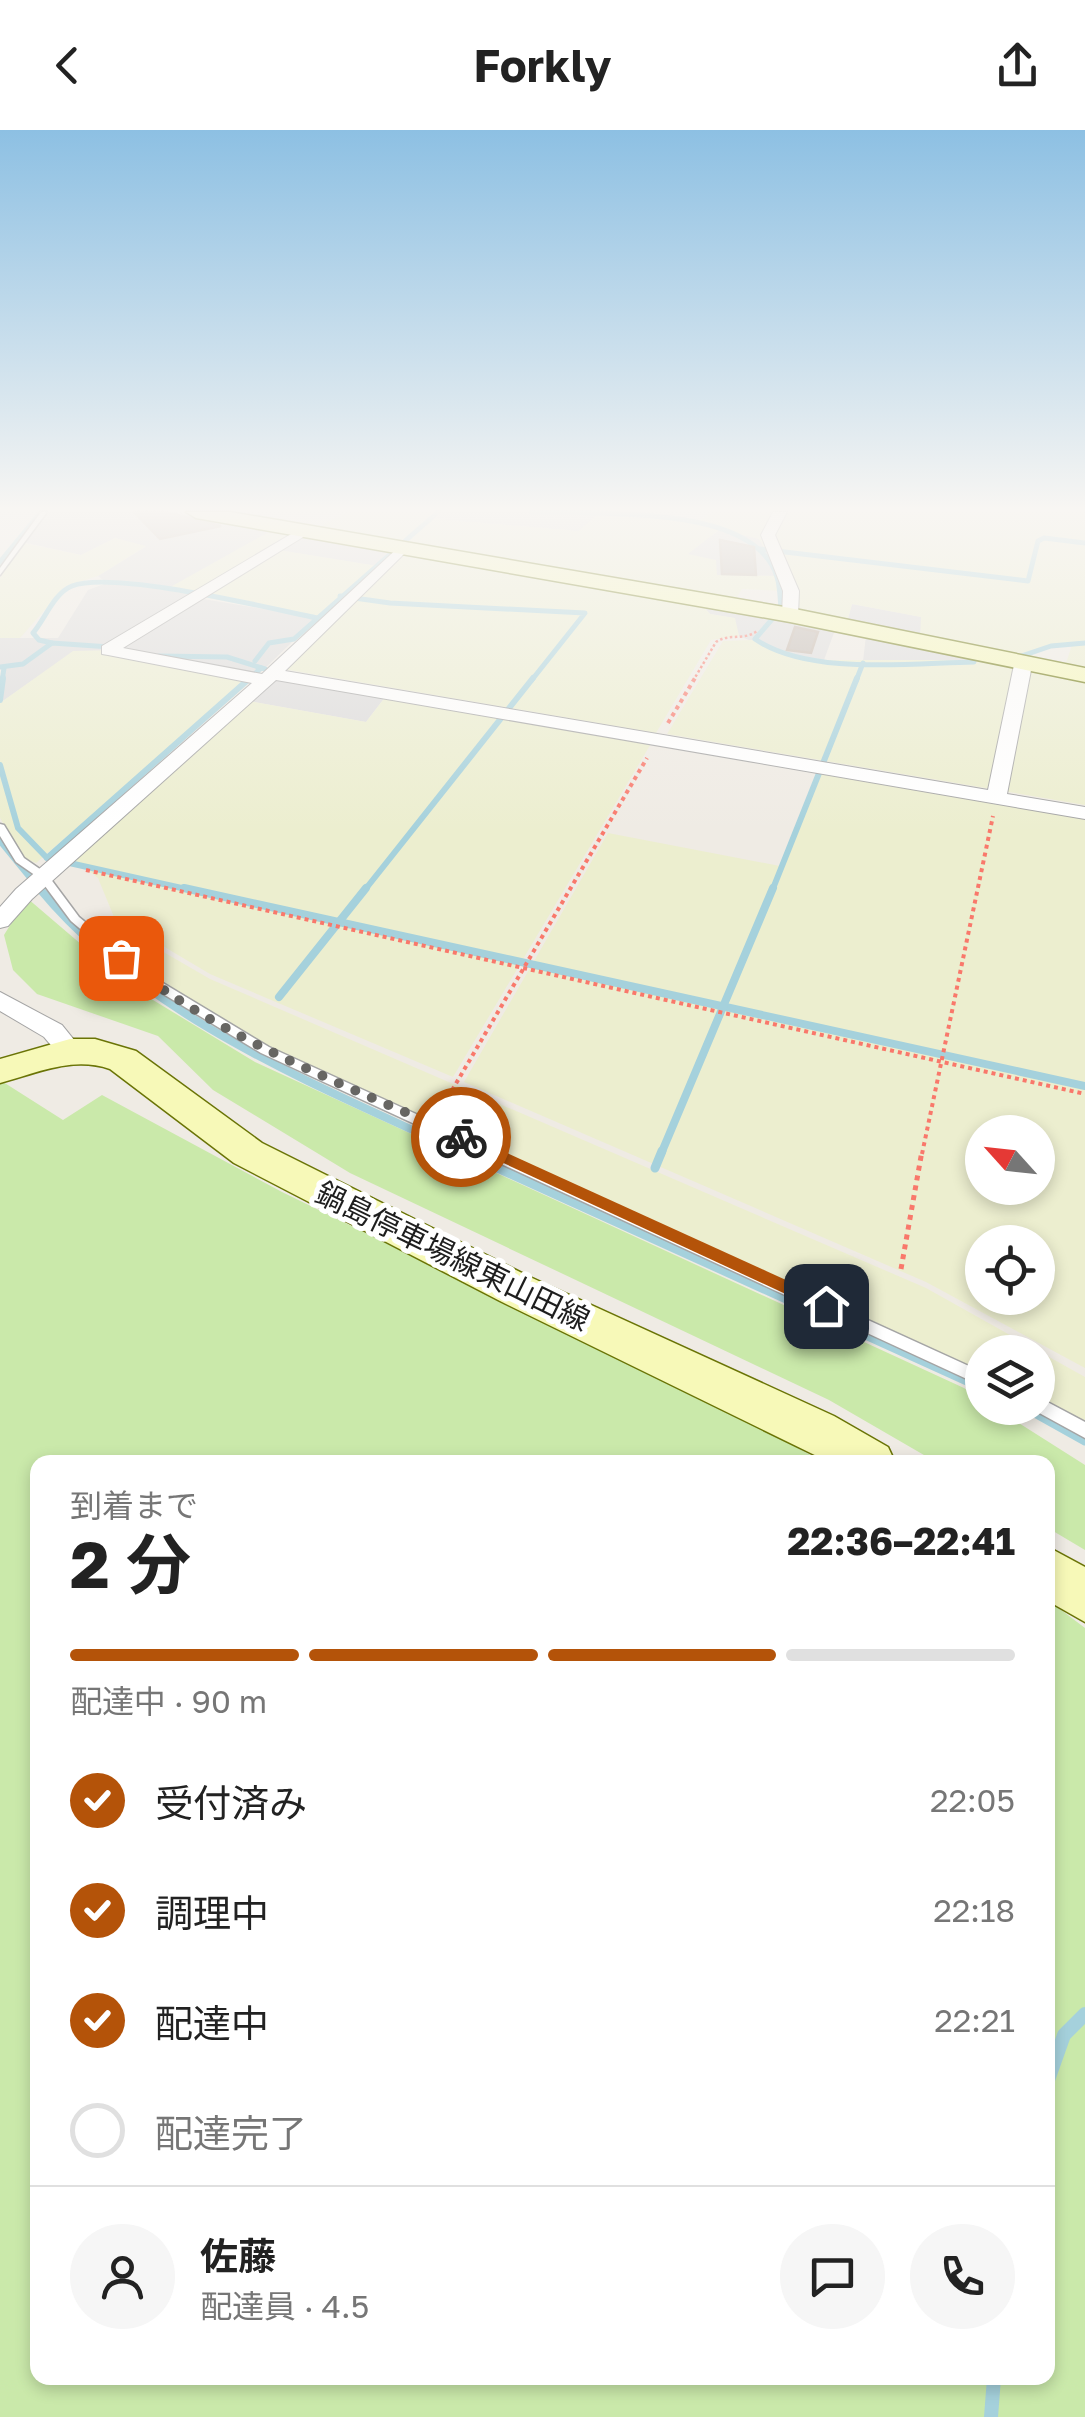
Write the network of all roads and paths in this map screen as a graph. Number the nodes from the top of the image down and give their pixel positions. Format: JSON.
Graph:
{"nodes":[{"id":1,"x":159,"y":619,"type":"edge"},
{"id":2,"x":328,"y":619,"type":"edge"},
{"id":3,"x":773,"y":619,"type":"edge"},
{"id":4,"x":806,"y":619,"type":"edge"},
{"id":5,"x":1023,"y":666,"type":"junction"},
{"id":6,"x":1085,"y":675,"type":"edge"},
{"id":7,"x":264,"y":676,"type":"junction"},
{"id":8,"x":660,"y":736,"type":"junction"},
{"id":9,"x":997,"y":794,"type":"junction"},
{"id":10,"x":1085,"y":814,"type":"edge"},
{"id":11,"x":0,"y":827,"type":"edge"},
{"id":12,"x":56,"y":866,"type":"junction"},
{"id":13,"x":0,"y":921,"type":"edge"},
{"id":14,"x":523,"y":968,"type":"junction"},
{"id":15,"x":2,"y":997,"type":"edge"},
{"id":16,"x":57,"y":1055,"type":"junction"},
{"id":17,"x":940,"y":1061,"type":"junction"},
{"id":18,"x":0,"y":1072,"type":"edge"},
{"id":19,"x":1085,"y":1094,"type":"edge"},
{"id":20,"x":424,"y":1120,"type":"junction"},
{"id":21,"x":902,"y":1269,"type":"dead end"},
{"id":22,"x":965,"y":1371,"type":"edge"},
{"id":23,"x":1055,"y":1414,"type":"edge"},
{"id":24,"x":1085,"y":1431,"type":"edge"},
{"id":25,"x":859,"y":1455,"type":"edge"},
{"id":26,"x":1055,"y":1576,"type":"edge"},
{"id":27,"x":1085,"y":1597,"type":"edge"}],
"edges":[{"from":1,"to":7,"type":"street"},
{"from":2,"to":7,"type":"street"},
{"from":3,"to":8,"type":"path"},
{"from":4,"to":5,"type":"street"},
{"from":5,"to":6,"type":"street"},
{"from":5,"to":9,"type":"street"},
{"from":7,"to":8,"type":"street"},
{"from":7,"to":12,"type":"street"},
{"from":8,"to":9,"type":"street"},
{"from":8,"to":14,"type":"path"},
{"from":9,"to":10,"type":"street"},
{"from":9,"to":17,"type":"path"},
{"from":11,"to":12,"type":"lane"},
{"from":12,"to":13,"type":"street"},
{"from":12,"to":14,"type":"path"},
{"from":12,"to":20,"type":"lane"},
{"from":14,"to":17,"type":"path"},
{"from":14,"to":20,"type":"path"},
{"from":15,"to":16,"type":"street"},
{"from":16,"to":18,"type":"street"},
{"from":16,"to":25,"type":"street","name":"鍋島停車場線東山田線"},
{"from":17,"to":19,"type":"path"},
{"from":17,"to":21,"type":"path"},
{"from":20,"to":22,"type":"lane"},
{"from":23,"to":24,"type":"lane"},
{"from":26,"to":27,"type":"street"}]}
